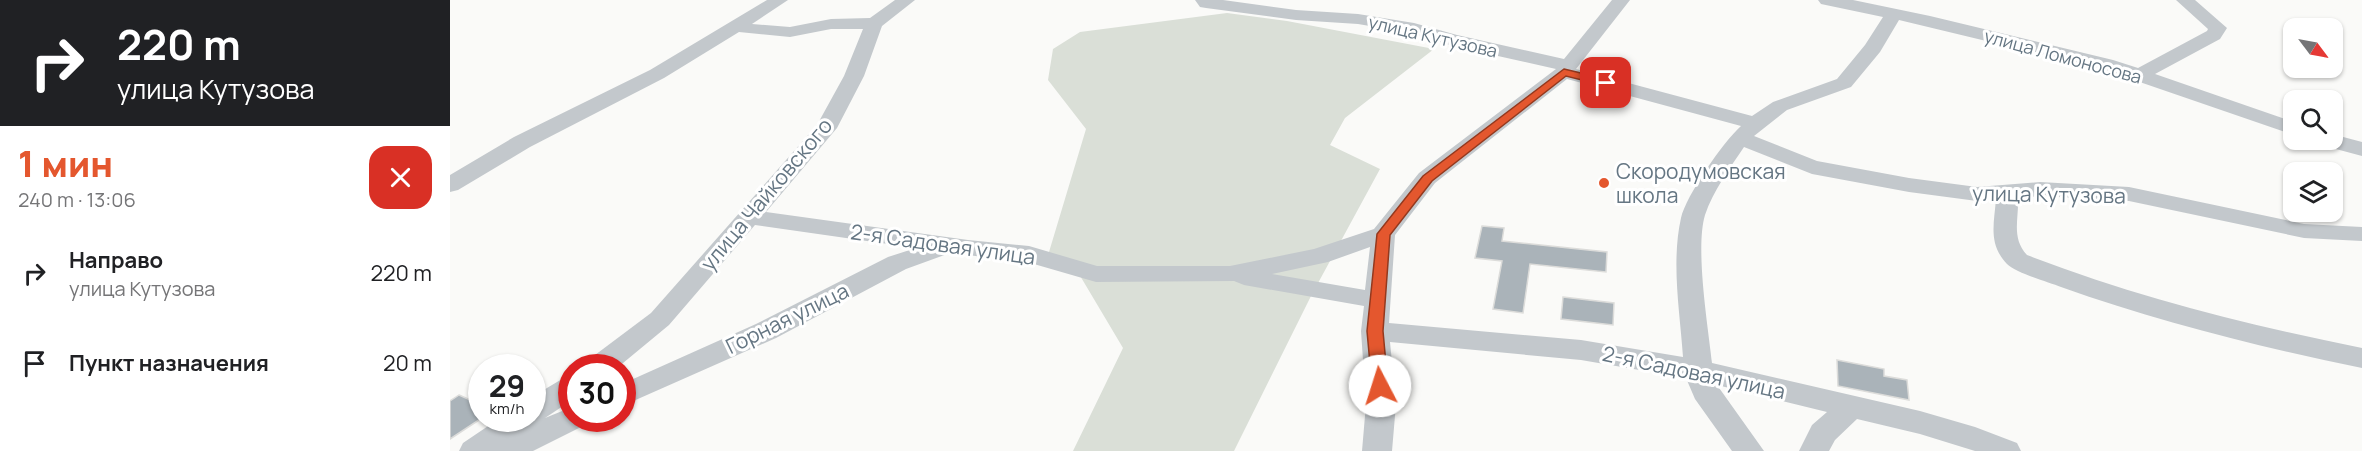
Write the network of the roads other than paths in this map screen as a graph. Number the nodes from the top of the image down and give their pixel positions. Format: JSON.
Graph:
{"nodes":[{"id":1,"x":779,"y":0,"type":"edge"},
{"id":2,"x":906,"y":0,"type":"edge"},
{"id":3,"x":1204,"y":0,"type":"edge"},
{"id":4,"x":1621,"y":0,"type":"edge"},
{"id":5,"x":1827,"y":0,"type":"edge"},
{"id":6,"x":2185,"y":0,"type":"edge"},
{"id":7,"x":1296,"y":8,"type":"edge"},
{"id":8,"x":1905,"y":10,"type":"edge"},
{"id":9,"x":874,"y":23,"type":"junction"},
{"id":10,"x":736,"y":26,"type":"junction"},
{"id":11,"x":1567,"y":69,"type":"junction"},
{"id":12,"x":2138,"y":76,"type":"junction"},
{"id":13,"x":2283,"y":125,"type":"edge"},
{"id":14,"x":1748,"y":130,"type":"junction"},
{"id":15,"x":2343,"y":144,"type":"edge"},
{"id":16,"x":2362,"y":149,"type":"edge"},
{"id":17,"x":450,"y":185,"type":"edge"},
{"id":18,"x":2006,"y":190,"type":"junction"},
{"id":19,"x":748,"y":217,"type":"junction"},
{"id":20,"x":1383,"y":234,"type":"junction"},
{"id":21,"x":2362,"y":234,"type":"edge"},
{"id":22,"x":952,"y":246,"type":"junction"},
{"id":23,"x":1230,"y":274,"type":"junction"},
{"id":24,"x":1376,"y":300,"type":"junction"},
{"id":25,"x":1375,"y":331,"type":"junction"},
{"id":26,"x":2312,"y":348,"type":"junction"},
{"id":27,"x":615,"y":354,"type":"edge"},
{"id":28,"x":2362,"y":358,"type":"edge"},
{"id":29,"x":1698,"y":369,"type":"junction"},
{"id":30,"x":2362,"y":376,"type":"edge"},
{"id":31,"x":636,"y":390,"type":"edge"},
{"id":32,"x":1852,"y":406,"type":"junction"},
{"id":33,"x":558,"y":425,"type":"edge"},
{"id":34,"x":502,"y":432,"type":"edge"},
{"id":35,"x":474,"y":451,"type":"edge"},
{"id":36,"x":505,"y":451,"type":"edge"},
{"id":37,"x":1377,"y":451,"type":"edge"},
{"id":38,"x":1749,"y":451,"type":"edge"},
{"id":39,"x":1814,"y":451,"type":"edge"},
{"id":40,"x":2007,"y":451,"type":"edge"}],
"edges":[{"from":1,"to":10,"type":"street"},
{"from":2,"to":9,"type":"street"},
{"from":3,"to":7,"type":"street","name":"улица Кутузова"},
{"from":4,"to":11,"type":"street"},
{"from":5,"to":8,"type":"street","name":"улица Ломоносова"},
{"from":6,"to":12,"type":"street"},
{"from":7,"to":11,"type":"street","name":"улица Кутузова"},
{"from":8,"to":12,"type":"street","name":"улица Ломоносова"},
{"from":8,"to":14,"type":"street"},
{"from":9,"to":10,"type":"street"},
{"from":9,"to":19,"type":"street","name":"улица Чайковского"},
{"from":10,"to":17,"type":"street"},
{"from":11,"to":14,"type":"street","name":"улица Кутузова"},
{"from":11,"to":20,"type":"street"},
{"from":12,"to":13,"type":"street","name":"улица Ломоносова"},
{"from":14,"to":18,"type":"street","name":"улица Кутузова"},
{"from":14,"to":29,"type":"street"},
{"from":15,"to":16,"type":"street"},
{"from":18,"to":21,"type":"street","name":"улица Кутузова"},
{"from":18,"to":26,"type":"street"},
{"from":19,"to":22,"type":"street","name":"2-я Садовая улица"},
{"from":19,"to":27,"type":"street","name":"улица Чайковского"},
{"from":20,"to":23,"type":"street","name":"2-я Садовая улица"},
{"from":20,"to":24,"type":"street"},
{"from":22,"to":23,"type":"street","name":"2-я Садовая улица"},
{"from":22,"to":31,"type":"street","name":"Горная улица"},
{"from":23,"to":24,"type":"street"},
{"from":24,"to":25,"type":"street"},
{"from":25,"to":29,"type":"street","name":"2-я Садовая улица"},
{"from":25,"to":37,"type":"street"},
{"from":26,"to":28,"type":"street"},
{"from":26,"to":30,"type":"street"},
{"from":29,"to":32,"type":"street","name":"2-я Садовая улица"},
{"from":29,"to":38,"type":"street"},
{"from":32,"to":39,"type":"street"},
{"from":32,"to":40,"type":"street","name":"2-я Садовая улица"},
{"from":33,"to":36,"type":"street"},
{"from":34,"to":35,"type":"street"}]}
